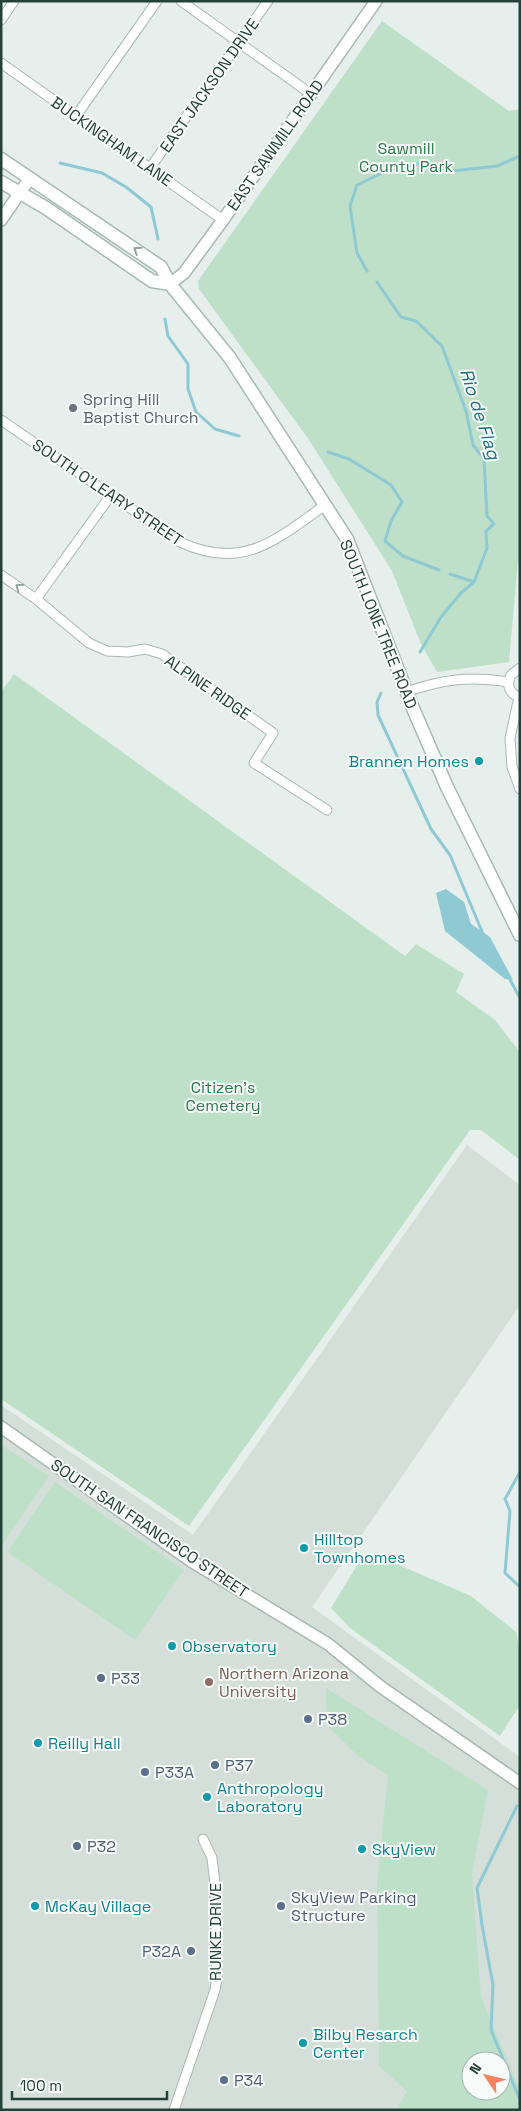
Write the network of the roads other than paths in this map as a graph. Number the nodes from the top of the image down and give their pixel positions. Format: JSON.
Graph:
{"nodes":[{"id":1,"x":14,"y":1,"type":"edge"},
{"id":2,"x":157,"y":1,"type":"edge"},
{"id":3,"x":182,"y":1,"type":"edge"},
{"id":4,"x":268,"y":1,"type":"edge"},
{"id":5,"x":376,"y":1,"type":"edge"},
{"id":6,"x":1,"y":20,"type":"edge"},
{"id":7,"x":239,"y":42,"type":"junction"},
{"id":8,"x":1,"y":62,"type":"edge"},
{"id":9,"x":311,"y":94,"type":"junction"},
{"id":10,"x":76,"y":116,"type":"junction"},
{"id":11,"x":1,"y":158,"type":"edge"},
{"id":12,"x":150,"y":168,"type":"junction"},
{"id":13,"x":30,"y":178,"type":"junction"},
{"id":14,"x":1,"y":182,"type":"edge"},
{"id":15,"x":20,"y":193,"type":"junction"},
{"id":16,"x":1,"y":220,"type":"edge"},
{"id":17,"x":223,"y":220,"type":"junction"},
{"id":18,"x":170,"y":284,"type":"junction"},
{"id":19,"x":1,"y":420,"type":"edge"},
{"id":20,"x":111,"y":495,"type":"junction"},
{"id":21,"x":325,"y":506,"type":"junction"},
{"id":22,"x":1,"y":575,"type":"edge"},
{"id":23,"x":36,"y":600,"type":"junction"},
{"id":24,"x":520,"y":668,"type":"edge"},
{"id":25,"x":508,"y":682,"type":"junction"},
{"id":26,"x":406,"y":692,"type":"junction"},
{"id":27,"x":519,"y":697,"type":"edge"},
{"id":28,"x":520,"y":789,"type":"edge"},
{"id":29,"x":327,"y":810,"type":"dead end"},
{"id":30,"x":520,"y":934,"type":"edge"},
{"id":31,"x":1,"y":1427,"type":"edge"},
{"id":32,"x":520,"y":1783,"type":"edge"},
{"id":33,"x":203,"y":1839,"type":"dead end"},
{"id":34,"x":174,"y":2110,"type":"edge"}],
"edges":[{"from":1,"to":6,"type":"street"},
{"from":2,"to":10,"type":"street"},
{"from":3,"to":7,"type":"street"},
{"from":4,"to":7,"type":"street","name":"EAST JACKSON DRIVE"},
{"from":5,"to":9,"type":"street","name":"EAST SAWMILL ROAD"},
{"from":7,"to":9,"type":"street"},
{"from":7,"to":12,"type":"street","name":"EAST JACKSON DRIVE"},
{"from":8,"to":10,"type":"street","name":"BUCKINGHAM LANE"},
{"from":9,"to":17,"type":"street","name":"EAST SAWMILL ROAD"},
{"from":10,"to":12,"type":"street","name":"BUCKINGHAM LANE"},
{"from":11,"to":13,"type":"main road","name":"SOUTH LONE TREE ROAD"},
{"from":12,"to":17,"type":"street","name":"BUCKINGHAM LANE"},
{"from":13,"to":15,"type":"street"},
{"from":18,"to":13,"type":"main road","name":"SOUTH LONE TREE ROAD","one_way":true},
{"from":14,"to":15,"type":"main road"},
{"from":15,"to":16,"type":"street"},
{"from":15,"to":18,"type":"main road"},
{"from":17,"to":18,"type":"street","name":"EAST SAWMILL ROAD"},
{"from":18,"to":21,"type":"main road","name":"SOUTH LONE TREE ROAD"},
{"from":19,"to":20,"type":"street","name":"SOUTH O'LEARY STREET"},
{"from":20,"to":21,"type":"street","name":"SOUTH O'LEARY STREET"},
{"from":20,"to":23,"type":"street"},
{"from":21,"to":26,"type":"main road","name":"SOUTH LONE TREE ROAD"},
{"from":23,"to":22,"type":"street","one_way":true},
{"from":23,"to":29,"type":"street","name":"ALPINE RIDGE"},
{"from":24,"to":25,"type":"street"},
{"from":25,"to":26,"type":"street"},
{"from":25,"to":27,"type":"street"},
{"from":26,"to":30,"type":"main road","name":"SOUTH LONE TREE ROAD"},
{"from":27,"to":28,"type":"street"},
{"from":31,"to":32,"type":"street","name":"SOUTH SAN FRANCISCO STREET"},
{"from":33,"to":34,"type":"street","name":"RUNKE DRIVE"}]}
